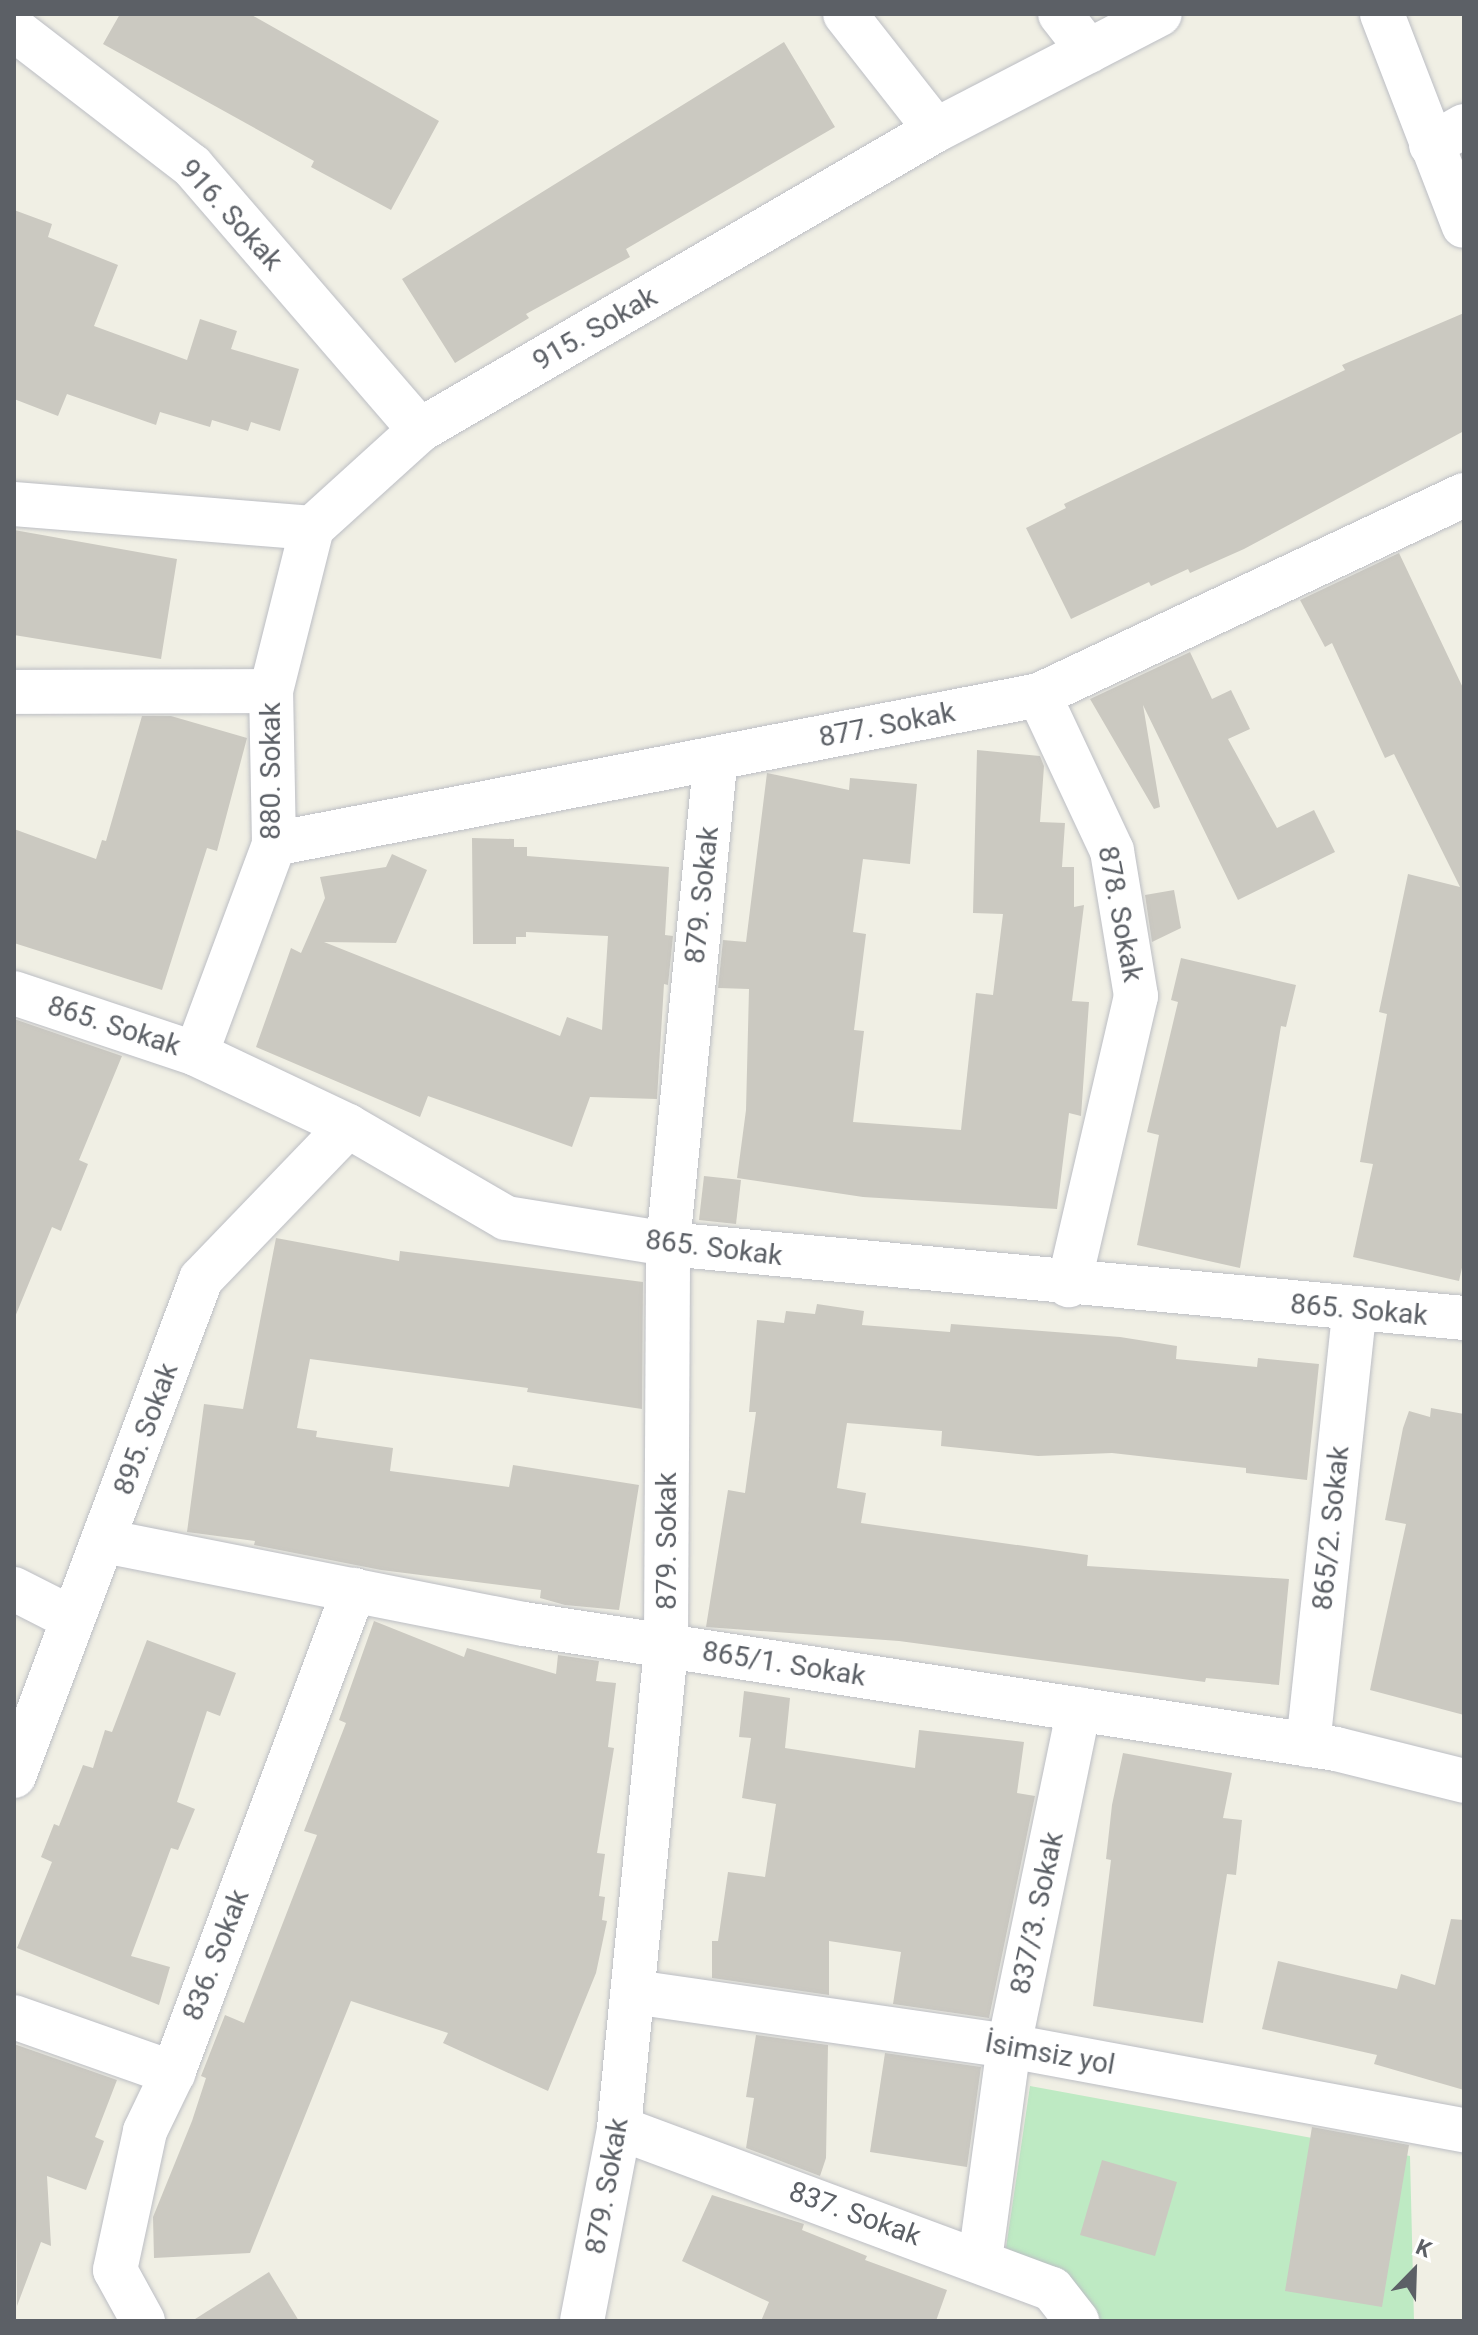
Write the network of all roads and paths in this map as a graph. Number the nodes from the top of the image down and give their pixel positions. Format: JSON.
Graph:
{"nodes":[{"id":1,"x":845,"y":14,"type":"edge"},
{"id":2,"x":1060,"y":14,"type":"edge"},
{"id":3,"x":1160,"y":14,"type":"edge"},
{"id":4,"x":1382,"y":14,"type":"edge"},
{"id":5,"x":14,"y":29,"type":"edge"},
{"id":6,"x":1089,"y":51,"type":"junction"},
{"id":7,"x":936,"y":130,"type":"junction"},
{"id":8,"x":1448,"y":135,"type":"edge"},
{"id":9,"x":1464,"y":226,"type":"edge"},
{"id":10,"x":420,"y":430,"type":"junction"},
{"id":11,"x":1464,"y":495,"type":"edge"},
{"id":12,"x":14,"y":504,"type":"edge"},
{"id":13,"x":312,"y":528,"type":"junction"},
{"id":14,"x":271,"y":691,"type":"junction"},
{"id":15,"x":14,"y":692,"type":"edge"},
{"id":16,"x":1039,"y":695,"type":"junction"},
{"id":17,"x":716,"y":758,"type":"junction"},
{"id":18,"x":274,"y":844,"type":"junction"},
{"id":19,"x":14,"y":993,"type":"edge"},
{"id":20,"x":196,"y":1054,"type":"junction"},
{"id":21,"x":348,"y":1126,"type":"junction"},
{"id":22,"x":668,"y":1244,"type":"junction"},
{"id":23,"x":1069,"y":1285,"type":"junction"},
{"id":24,"x":1354,"y":1311,"type":"junction"},
{"id":25,"x":1464,"y":1318,"type":"edge"},
{"id":26,"x":104,"y":1541,"type":"junction"},
{"id":27,"x":14,"y":1589,"type":"edge"},
{"id":28,"x":354,"y":1590,"type":"junction"},
{"id":29,"x":73,"y":1619,"type":"junction"},
{"id":30,"x":666,"y":1646,"type":"junction"},
{"id":31,"x":1079,"y":1709,"type":"junction"},
{"id":32,"x":1308,"y":1745,"type":"junction"},
{"id":33,"x":14,"y":1776,"type":"edge"},
{"id":34,"x":1464,"y":1781,"type":"edge"},
{"id":35,"x":634,"y":1992,"type":"junction"},
{"id":36,"x":14,"y":2017,"type":"edge"},
{"id":37,"x":1009,"y":2046,"type":"junction"},
{"id":38,"x":173,"y":2073,"type":"junction"},
{"id":39,"x":619,"y":2128,"type":"junction"},
{"id":40,"x":1464,"y":2130,"type":"edge"},
{"id":41,"x":980,"y":2260,"type":"junction"},
{"id":42,"x":143,"y":2321,"type":"edge"},
{"id":43,"x":582,"y":2321,"type":"edge"},
{"id":44,"x":1077,"y":2321,"type":"edge"}],
"edges":[{"from":1,"to":7,"type":"street"},
{"from":2,"to":6,"type":"street"},
{"from":3,"to":6,"type":"street","name":"915. Sokak"},
{"from":4,"to":8,"type":"street"},
{"from":5,"to":10,"type":"street","name":"916. Sokak"},
{"from":6,"to":7,"type":"street","name":"915. Sokak"},
{"from":7,"to":10,"type":"street","name":"915. Sokak"},
{"from":8,"to":9,"type":"street"},
{"from":10,"to":13,"type":"street","name":"915. Sokak"},
{"from":11,"to":16,"type":"street","name":"877. Sokak"},
{"from":12,"to":13,"type":"street"},
{"from":13,"to":14,"type":"street","name":"880. Sokak"},
{"from":14,"to":15,"type":"street"},
{"from":14,"to":18,"type":"street","name":"880. Sokak"},
{"from":16,"to":17,"type":"street","name":"877. Sokak"},
{"from":16,"to":23,"type":"street","name":"878. Sokak"},
{"from":17,"to":18,"type":"street","name":"877. Sokak"},
{"from":17,"to":22,"type":"street","name":"879. Sokak"},
{"from":18,"to":20,"type":"street","name":"880. Sokak"},
{"from":19,"to":20,"type":"street","name":"865. Sokak"},
{"from":20,"to":21,"type":"street","name":"865. Sokak"},
{"from":21,"to":22,"type":"street","name":"865. Sokak"},
{"from":21,"to":26,"type":"street","name":"895. Sokak"},
{"from":22,"to":23,"type":"street","name":"865. Sokak"},
{"from":22,"to":30,"type":"street","name":"879. Sokak"},
{"from":23,"to":24,"type":"street","name":"865. Sokak"},
{"from":24,"to":25,"type":"street","name":"865. Sokak"},
{"from":24,"to":32,"type":"street","name":"865/2. Sokak"},
{"from":26,"to":28,"type":"street","name":"865/1. Sokak"},
{"from":26,"to":29,"type":"street","name":"895. Sokak"},
{"from":27,"to":29,"type":"street"},
{"from":28,"to":30,"type":"street","name":"865/1. Sokak"},
{"from":28,"to":38,"type":"street","name":"836. Sokak"},
{"from":29,"to":33,"type":"street","name":"895. Sokak"},
{"from":30,"to":31,"type":"street","name":"865/1. Sokak"},
{"from":30,"to":35,"type":"street","name":"879. Sokak"},
{"from":31,"to":32,"type":"street","name":"865/1. Sokak"},
{"from":31,"to":37,"type":"street","name":"837/3. Sokak"},
{"from":32,"to":34,"type":"street","name":"865/1. Sokak"},
{"from":35,"to":37,"type":"street","name":"İsimsiz yol"},
{"from":35,"to":39,"type":"street","name":"879. Sokak"},
{"from":36,"to":38,"type":"street"},
{"from":37,"to":40,"type":"street","name":"İsimsiz yol"},
{"from":37,"to":41,"type":"street","name":"837/3. Sokak"},
{"from":38,"to":42,"type":"street","name":"836. Sokak"},
{"from":39,"to":41,"type":"street","name":"837. Sokak"},
{"from":39,"to":43,"type":"street","name":"879. Sokak"},
{"from":41,"to":44,"type":"street","name":"837. Sokak"}]}
